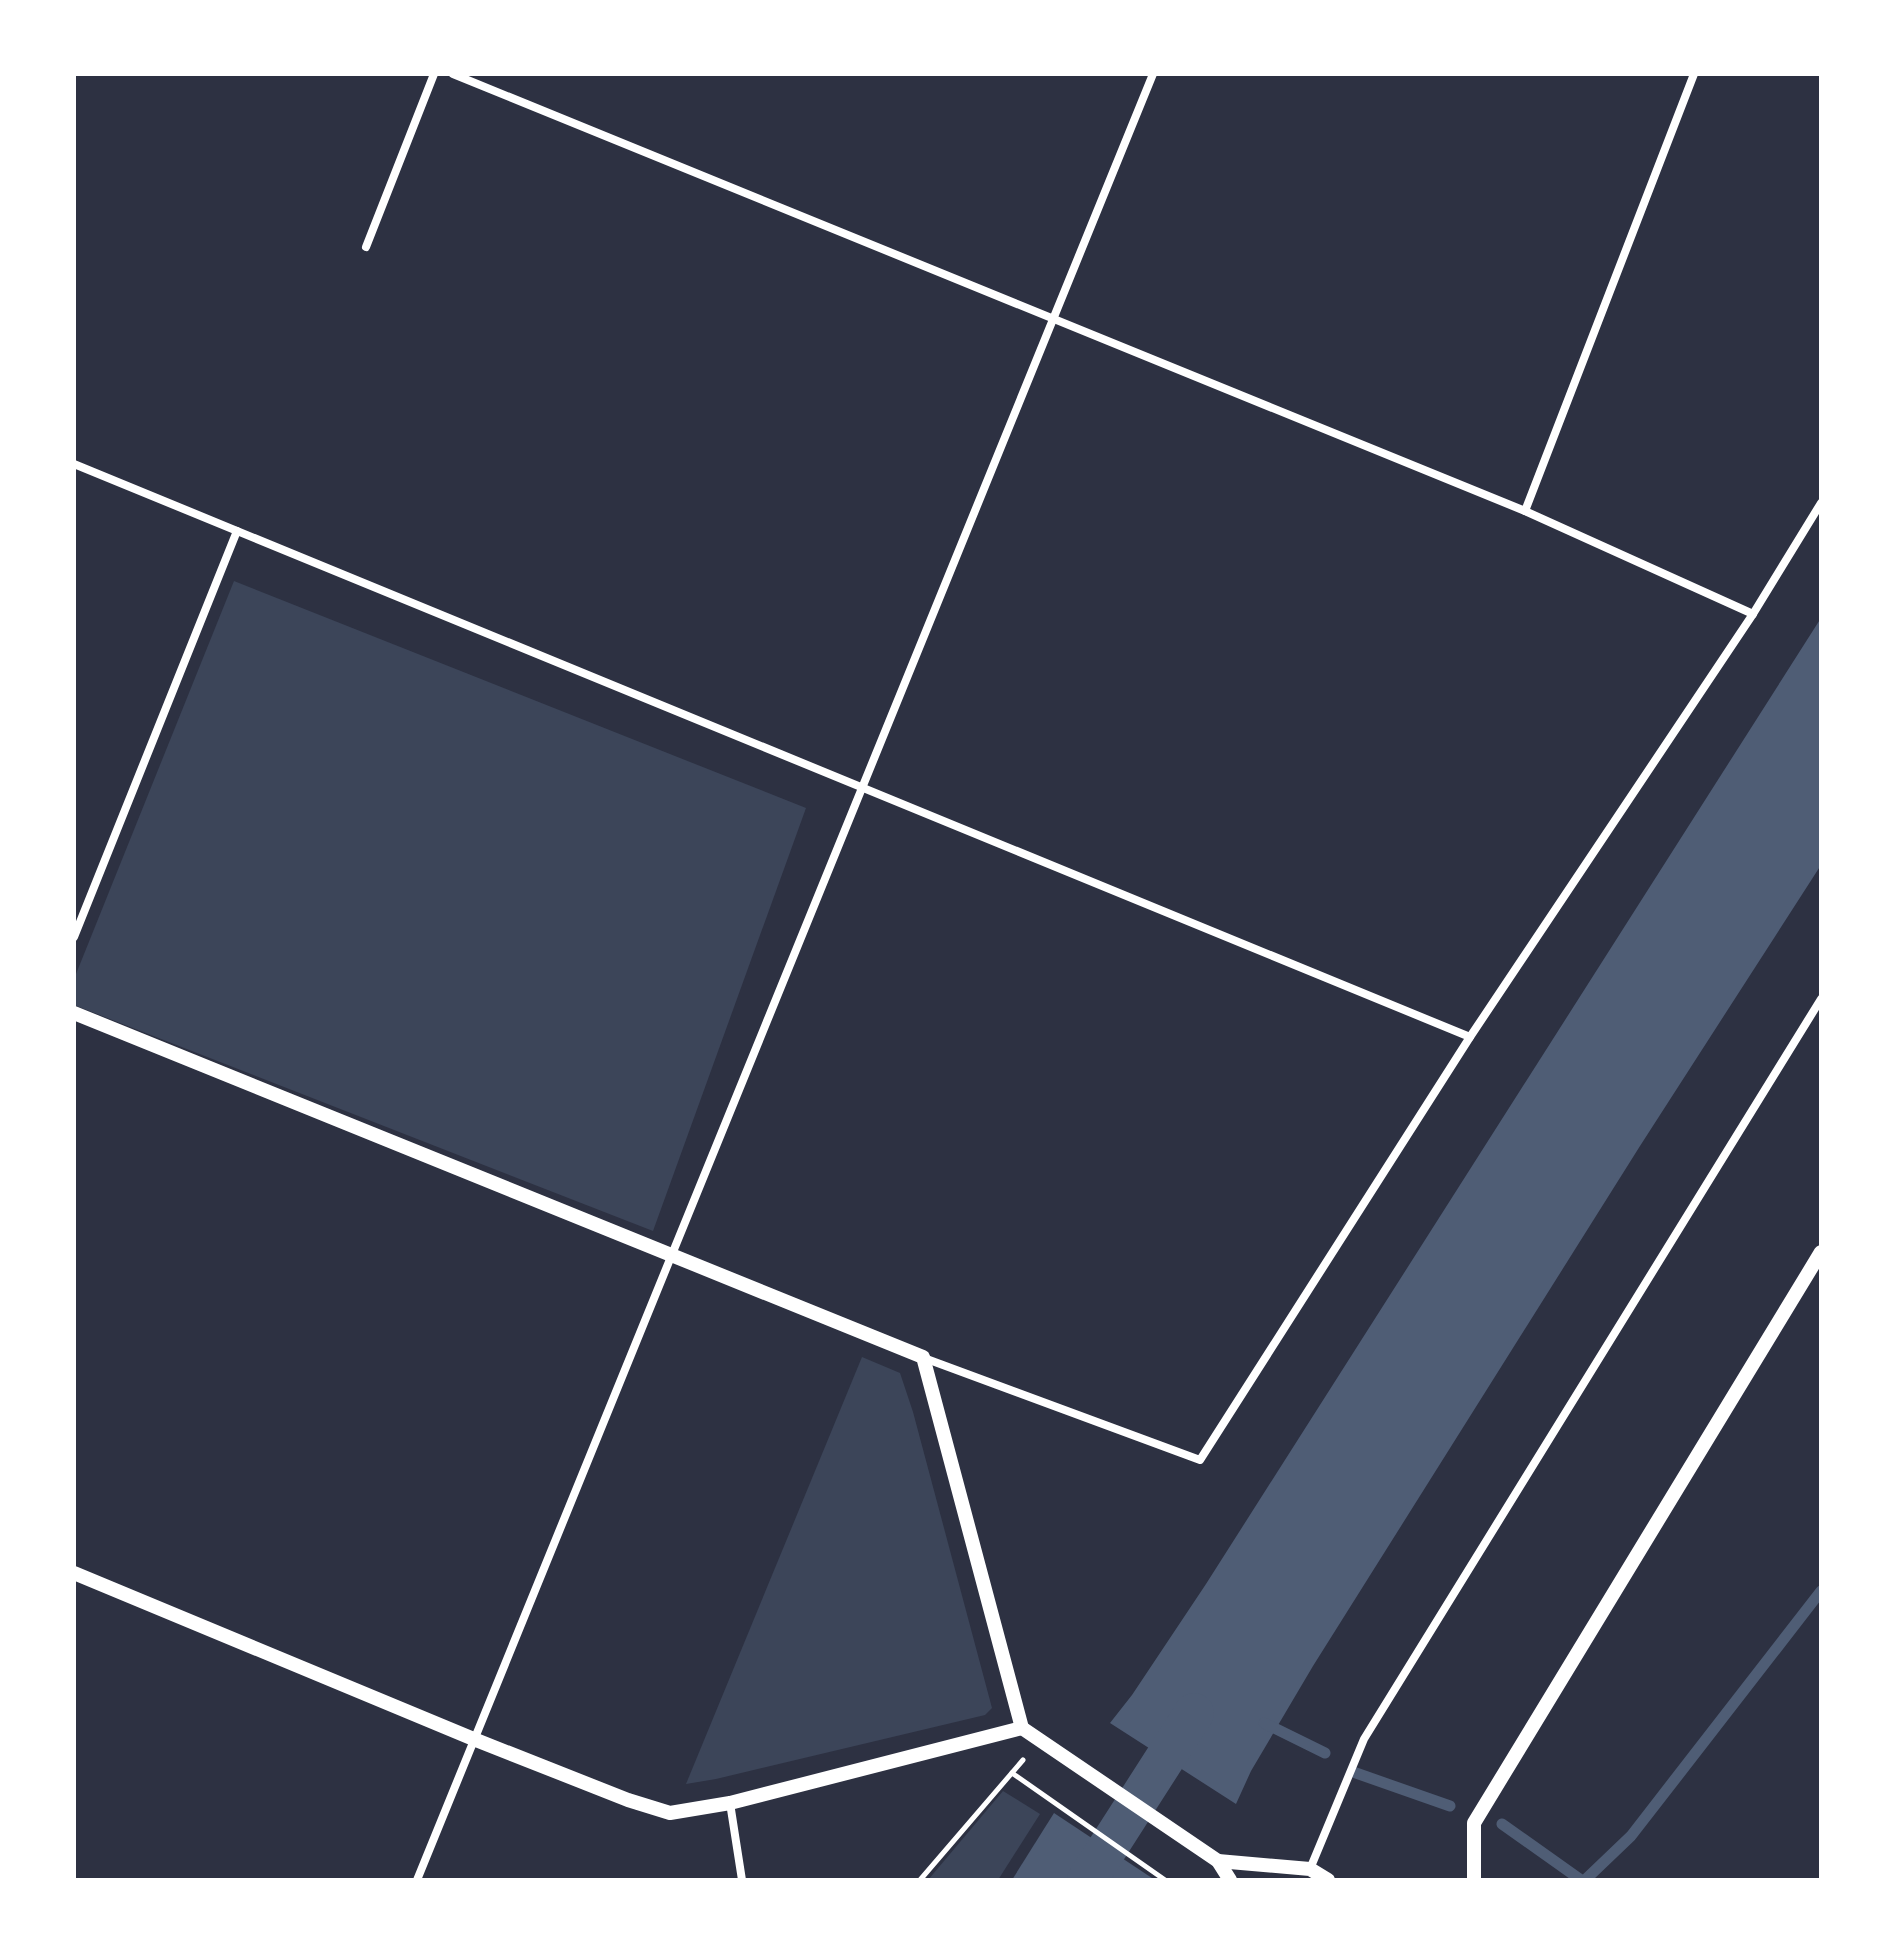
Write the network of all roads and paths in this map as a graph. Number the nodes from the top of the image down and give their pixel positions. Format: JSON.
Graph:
{"nodes":[{"id":1,"x":434,"y":74,"type":"edge"},
{"id":2,"x":453,"y":74,"type":"edge"},
{"id":3,"x":1153,"y":74,"type":"edge"},
{"id":4,"x":1694,"y":74,"type":"edge"},
{"id":5,"x":366,"y":247,"type":"dead end"},
{"id":6,"x":1053,"y":319,"type":"junction"},
{"id":7,"x":74,"y":464,"type":"edge"},
{"id":8,"x":1821,"y":503,"type":"edge"},
{"id":9,"x":1525,"y":511,"type":"junction"},
{"id":10,"x":237,"y":531,"type":"junction"},
{"id":11,"x":1753,"y":614,"type":"junction"},
{"id":12,"x":862,"y":789,"type":"junction"},
{"id":13,"x":74,"y":937,"type":"edge"},
{"id":14,"x":1821,"y":999,"type":"edge"},
{"id":15,"x":74,"y":1013,"type":"edge"},
{"id":16,"x":1470,"y":1037,"type":"junction"},
{"id":17,"x":1821,"y":1252,"type":"edge"},
{"id":18,"x":672,"y":1255,"type":"junction"},
{"id":19,"x":923,"y":1357,"type":"junction"},
{"id":20,"x":74,"y":1573,"type":"edge"},
{"id":21,"x":1022,"y":1728,"type":"junction"},
{"id":22,"x":476,"y":1740,"type":"junction"},
{"id":23,"x":1039,"y":1741,"type":"junction"},
{"id":24,"x":1012,"y":1773,"type":"junction"},
{"id":25,"x":730,"y":1803,"type":"junction"},
{"id":26,"x":1218,"y":1861,"type":"junction"},
{"id":27,"x":1310,"y":1869,"type":"junction"},
{"id":28,"x":417,"y":1880,"type":"edge"},
{"id":29,"x":742,"y":1880,"type":"edge"},
{"id":30,"x":920,"y":1880,"type":"edge"},
{"id":31,"x":1165,"y":1880,"type":"edge"},
{"id":32,"x":1230,"y":1880,"type":"edge"},
{"id":33,"x":1328,"y":1880,"type":"edge"},
{"id":34,"x":1474,"y":1880,"type":"edge"}],
"edges":[{"from":1,"to":5,"type":"street"},
{"from":2,"to":6,"type":"street"},
{"from":3,"to":6,"type":"street"},
{"from":4,"to":9,"type":"street"},
{"from":6,"to":9,"type":"street"},
{"from":6,"to":12,"type":"street"},
{"from":7,"to":10,"type":"street"},
{"from":8,"to":11,"type":"street"},
{"from":9,"to":11,"type":"street"},
{"from":10,"to":12,"type":"street"},
{"from":10,"to":13,"type":"street"},
{"from":11,"to":16,"type":"street"},
{"from":12,"to":16,"type":"street"},
{"from":12,"to":18,"type":"street"},
{"from":14,"to":27,"type":"street"},
{"from":15,"to":18,"type":"street"},
{"from":16,"to":19,"type":"street"},
{"from":17,"to":34,"type":"street"},
{"from":18,"to":19,"type":"street"},
{"from":18,"to":22,"type":"street"},
{"from":19,"to":21,"type":"street"},
{"from":20,"to":22,"type":"street"},
{"from":21,"to":23,"type":"street"},
{"from":21,"to":25,"type":"street"},
{"from":22,"to":25,"type":"street"},
{"from":22,"to":28,"type":"street"},
{"from":23,"to":24,"type":"path"},
{"from":23,"to":26,"type":"street"},
{"from":24,"to":30,"type":"path"},
{"from":24,"to":31,"type":"path"},
{"from":25,"to":29,"type":"street"},
{"from":26,"to":27,"type":"street"},
{"from":26,"to":32,"type":"street"},
{"from":27,"to":33,"type":"street"}]}
